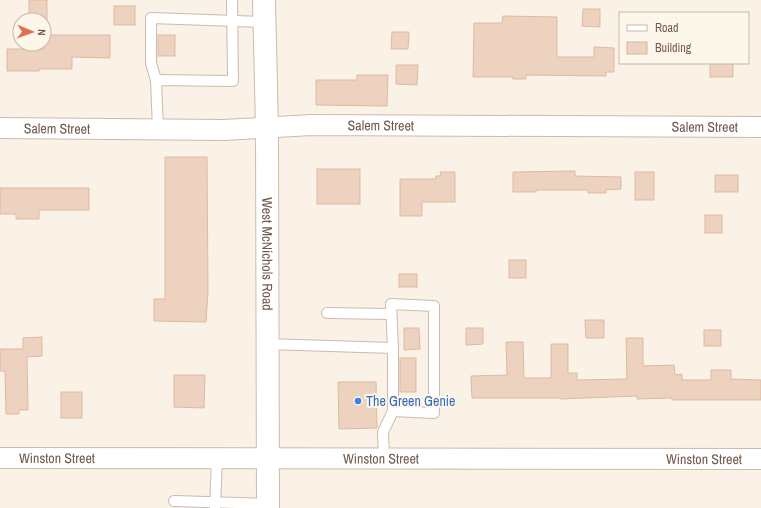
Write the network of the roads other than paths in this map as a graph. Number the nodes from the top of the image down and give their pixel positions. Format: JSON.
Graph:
{"nodes":[{"id":1,"x":232,"y":0,"type":"edge"},
{"id":2,"x":264,"y":0,"type":"edge"},
{"id":3,"x":232,"y":20,"type":"junction"},
{"id":4,"x":264,"y":22,"type":"junction"},
{"id":5,"x":156,"y":80,"type":"junction"},
{"id":6,"x":761,"y":127,"type":"edge"},
{"id":7,"x":0,"y":128,"type":"edge"},
{"id":8,"x":267,"y":128,"type":"junction"},
{"id":9,"x":158,"y":129,"type":"junction"},
{"id":10,"x":327,"y":313,"type":"dead end"},
{"id":11,"x":391,"y":314,"type":"junction"},
{"id":12,"x":267,"y":344,"type":"junction"},
{"id":13,"x":392,"y":348,"type":"junction"},
{"id":14,"x":393,"y":411,"type":"junction"},
{"id":15,"x":0,"y":458,"type":"edge"},
{"id":16,"x":217,"y":459,"type":"junction"},
{"id":17,"x":268,"y":459,"type":"junction"},
{"id":18,"x":384,"y":459,"type":"junction"},
{"id":19,"x":761,"y":459,"type":"edge"},
{"id":20,"x":174,"y":501,"type":"dead end"},
{"id":21,"x":246,"y":505,"type":"edge"},
{"id":22,"x":215,"y":506,"type":"edge"},
{"id":23,"x":268,"y":506,"type":"edge"}],
"edges":[{"from":1,"to":3,"type":"lane"},
{"from":2,"to":4,"type":"main road","name":"West McNichols Road"},
{"from":3,"to":4,"type":"lane"},
{"from":3,"to":5,"type":"lane"},
{"from":3,"to":5,"type":"lane"},
{"from":4,"to":8,"type":"main road","name":"West McNichols Road"},
{"from":5,"to":9,"type":"lane"},
{"from":6,"to":8,"type":"street","name":"Salem Street"},
{"from":7,"to":9,"type":"street","name":"Salem Street"},
{"from":8,"to":9,"type":"street","name":"Salem Street"},
{"from":8,"to":12,"type":"main road","name":"West McNichols Road"},
{"from":10,"to":11,"type":"lane"},
{"from":11,"to":13,"type":"lane"},
{"from":11,"to":14,"type":"lane"},
{"from":12,"to":13,"type":"lane"},
{"from":12,"to":17,"type":"main road","name":"West McNichols Road"},
{"from":13,"to":14,"type":"lane"},
{"from":14,"to":18,"type":"lane"},
{"from":15,"to":16,"type":"street","name":"Winston Street"},
{"from":16,"to":17,"type":"street","name":"Winston Street"},
{"from":16,"to":22,"type":"lane"},
{"from":17,"to":18,"type":"street","name":"Winston Street"},
{"from":17,"to":23,"type":"main road","name":"West McNichols Road"},
{"from":18,"to":19,"type":"street","name":"Winston Street"},
{"from":20,"to":22,"type":"lane"},
{"from":21,"to":22,"type":"lane"},
{"from":21,"to":23,"type":"lane"}]}
